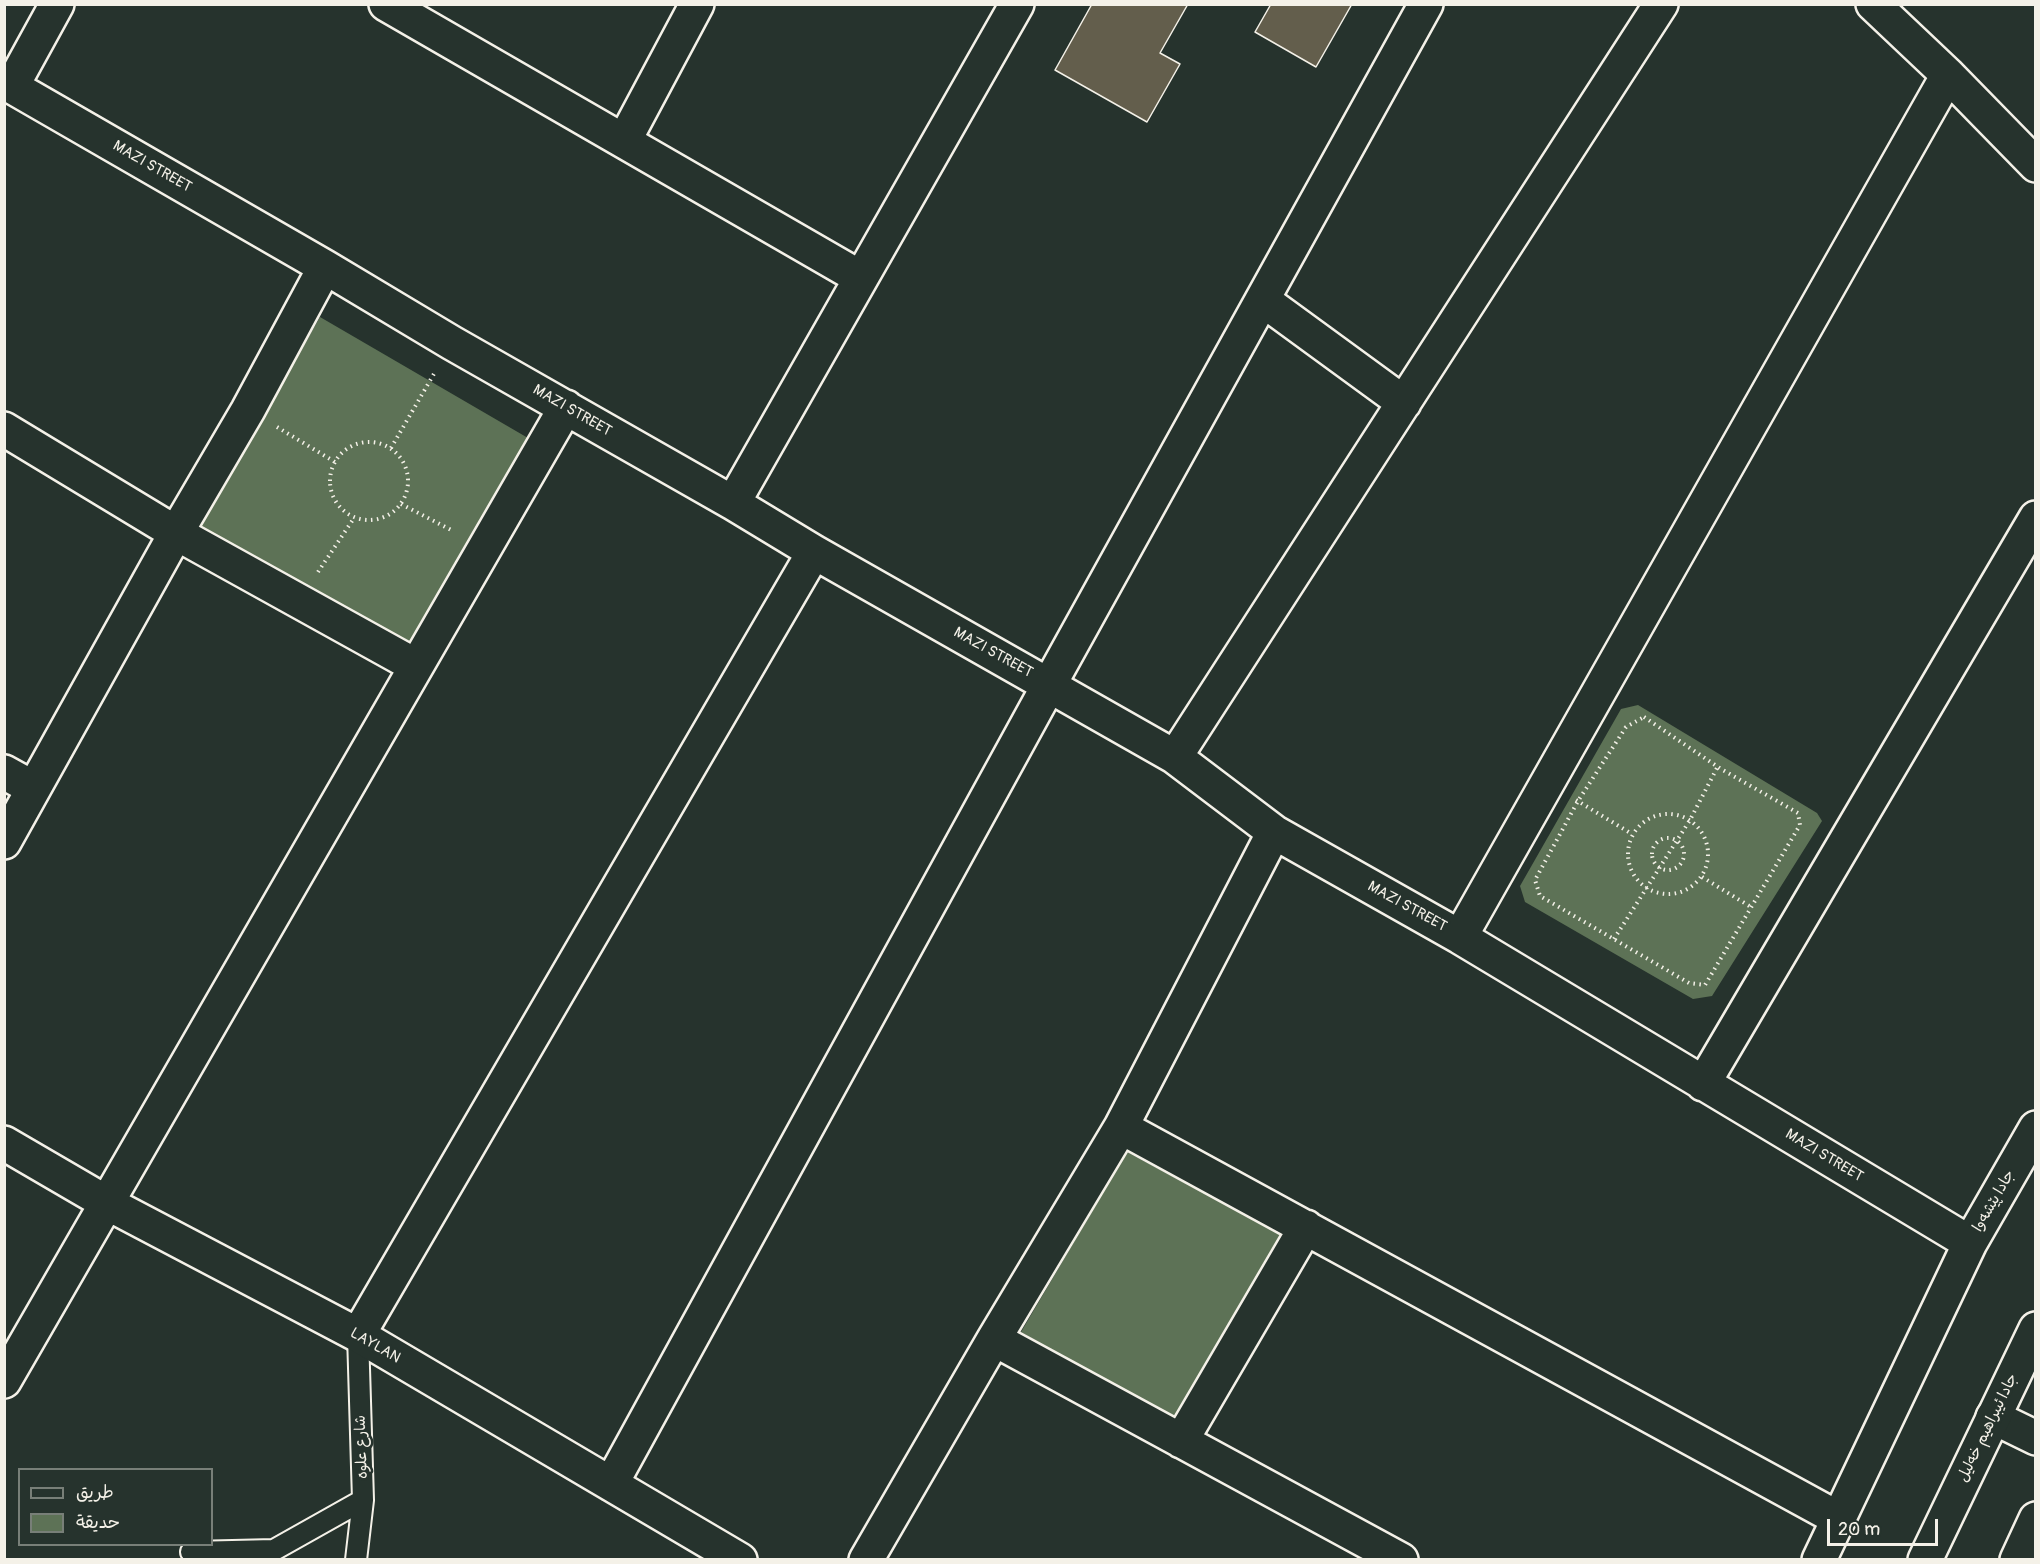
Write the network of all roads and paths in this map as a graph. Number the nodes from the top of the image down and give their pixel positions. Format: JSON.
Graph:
{"nodes":[{"id":1,"x":57,"y":4,"type":"edge"},
{"id":2,"x":386,"y":4,"type":"edge"},
{"id":3,"x":697,"y":4,"type":"edge"},
{"id":4,"x":1017,"y":4,"type":"edge"},
{"id":5,"x":1426,"y":4,"type":"edge"},
{"id":6,"x":1661,"y":4,"type":"edge"},
{"id":7,"x":1873,"y":4,"type":"edge"},
{"id":8,"x":1948,"y":75,"type":"junction"},
{"id":9,"x":8,"y":84,"type":"edge"},
{"id":10,"x":624,"y":141,"type":"junction"},
{"id":11,"x":2036,"y":165,"type":"edge"},
{"id":12,"x":325,"y":267,"type":"junction"},
{"id":13,"x":861,"y":278,"type":"junction"},
{"id":14,"x":1263,"y":300,"type":"junction"},
{"id":15,"x":452,"y":343,"type":"junction"},
{"id":16,"x":1404,"y":403,"type":"junction"},
{"id":17,"x":566,"y":407,"type":"junction"},
{"id":18,"x":248,"y":410,"type":"junction"},
{"id":19,"x":4,"y":429,"type":"edge"},
{"id":20,"x":390,"y":448,"type":"junction"},
{"id":21,"x":335,"y":462,"type":"junction"},
{"id":22,"x":733,"y":503,"type":"junction"},
{"id":23,"x":401,"y":504,"type":"junction"},
{"id":24,"x":354,"y":518,"type":"junction"},
{"id":25,"x":2036,"y":518,"type":"edge"},
{"id":26,"x":176,"y":533,"type":"junction"},
{"id":27,"x":486,"y":548,"type":"junction"},
{"id":28,"x":814,"y":552,"type":"junction"},
{"id":29,"x":299,"y":600,"type":"junction"},
{"id":30,"x":416,"y":666,"type":"junction"},
{"id":31,"x":1049,"y":685,"type":"junction"},
{"id":32,"x":1176,"y":757,"type":"junction"},
{"id":33,"x":1718,"y":766,"type":"junction"},
{"id":34,"x":4,"y":772,"type":"edge"},
{"id":35,"x":1547,"y":782,"type":"junction"},
{"id":36,"x":33,"y":789,"type":"junction"},
{"id":37,"x":1578,"y":801,"type":"junction"},
{"id":38,"x":1689,"y":819,"type":"junction"},
{"id":39,"x":1274,"y":832,"type":"junction"},
{"id":40,"x":1632,"y":834,"type":"junction"},
{"id":41,"x":1677,"y":840,"type":"junction"},
{"id":42,"x":4,"y":842,"type":"edge"},
{"id":43,"x":1659,"y":867,"type":"junction"},
{"id":44,"x":1702,"y":877,"type":"junction"},
{"id":45,"x":1646,"y":888,"type":"junction"},
{"id":46,"x":1751,"y":907,"type":"junction"},
{"id":47,"x":1460,"y":937,"type":"junction"},
{"id":48,"x":1614,"y":939,"type":"junction"},
{"id":49,"x":1702,"y":1084,"type":"junction"},
{"id":50,"x":1121,"y":1127,"type":"junction"},
{"id":51,"x":2036,"y":1128,"type":"edge"},
{"id":52,"x":4,"y":1143,"type":"edge"},
{"id":53,"x":107,"y":1203,"type":"junction"},
{"id":54,"x":1306,"y":1227,"type":"junction"},
{"id":55,"x":1970,"y":1243,"type":"junction"},
{"id":56,"x":2036,"y":1329,"type":"edge"},
{"id":57,"x":358,"y":1335,"type":"junction"},
{"id":58,"x":994,"y":1339,"type":"junction"},
{"id":59,"x":4,"y":1381,"type":"edge"},
{"id":60,"x":1993,"y":1417,"type":"junction"},
{"id":61,"x":2036,"y":1438,"type":"edge"},
{"id":62,"x":1181,"y":1441,"type":"junction"},
{"id":63,"x":611,"y":1484,"type":"junction"},
{"id":64,"x":363,"y":1500,"type":"junction"},
{"id":65,"x":1839,"y":1519,"type":"junction"},
{"id":66,"x":2036,"y":1520,"type":"edge"},
{"id":67,"x":191,"y":1552,"type":"dead end"},
{"id":68,"x":356,"y":1560,"type":"edge"},
{"id":69,"x":740,"y":1560,"type":"edge"},
{"id":70,"x":866,"y":1560,"type":"edge"},
{"id":71,"x":1401,"y":1560,"type":"edge"},
{"id":72,"x":1819,"y":1560,"type":"edge"},
{"id":73,"x":1925,"y":1560,"type":"edge"},
{"id":74,"x":2017,"y":1560,"type":"edge"}],
"edges":[{"from":1,"to":9,"type":"main road"},
{"from":2,"to":10,"type":"main road"},
{"from":3,"to":10,"type":"main road"},
{"from":4,"to":13,"type":"main road"},
{"from":5,"to":14,"type":"main road"},
{"from":6,"to":16,"type":"main road"},
{"from":7,"to":8,"type":"main road"},
{"from":8,"to":11,"type":"main road"},
{"from":8,"to":35,"type":"main road"},
{"from":9,"to":12,"type":"main road","name":"MAZI STREET"},
{"from":10,"to":13,"type":"main road"},
{"from":12,"to":15,"type":"main road","name":"MAZI STREET"},
{"from":12,"to":18,"type":"main road"},
{"from":13,"to":22,"type":"main road"},
{"from":14,"to":16,"type":"main road"},
{"from":14,"to":31,"type":"main road"},
{"from":15,"to":17,"type":"main road","name":"MAZI STREET"},
{"from":15,"to":20,"type":"path"},
{"from":16,"to":32,"type":"main road"},
{"from":17,"to":22,"type":"main road","name":"MAZI STREET"},
{"from":17,"to":27,"type":"main road"},
{"from":18,"to":21,"type":"path"},
{"from":18,"to":26,"type":"main road"},
{"from":19,"to":26,"type":"main road"},
{"from":20,"to":21,"type":"path"},
{"from":20,"to":23,"type":"path"},
{"from":21,"to":24,"type":"path"},
{"from":22,"to":28,"type":"main road","name":"MAZI STREET"},
{"from":23,"to":24,"type":"path"},
{"from":23,"to":27,"type":"path"},
{"from":24,"to":29,"type":"path"},
{"from":25,"to":49,"type":"main road"},
{"from":26,"to":29,"type":"main road"},
{"from":26,"to":36,"type":"main road"},
{"from":27,"to":30,"type":"main road"},
{"from":28,"to":31,"type":"main road","name":"MAZI STREET"},
{"from":28,"to":57,"type":"main road"},
{"from":29,"to":30,"type":"main road"},
{"from":30,"to":53,"type":"main road"},
{"from":31,"to":32,"type":"main road","name":"MAZI STREET"},
{"from":31,"to":63,"type":"main road"},
{"from":32,"to":39,"type":"main road","name":"MAZI STREET"},
{"from":33,"to":37,"type":"path"},
{"from":33,"to":38,"type":"path"},
{"from":33,"to":46,"type":"path"},
{"from":34,"to":36,"type":"main road"},
{"from":35,"to":37,"type":"path"},
{"from":35,"to":47,"type":"main road"},
{"from":36,"to":42,"type":"main road"},
{"from":37,"to":40,"type":"path"},
{"from":37,"to":48,"type":"path"},
{"from":38,"to":40,"type":"path"},
{"from":38,"to":41,"type":"path"},
{"from":38,"to":44,"type":"path"},
{"from":39,"to":47,"type":"main road","name":"MAZI STREET"},
{"from":39,"to":50,"type":"main road"},
{"from":40,"to":45,"type":"path"},
{"from":41,"to":43,"type":"path"},
{"from":41,"to":43,"type":"path"},
{"from":41,"to":43,"type":"path"},
{"from":43,"to":45,"type":"path"},
{"from":44,"to":45,"type":"path"},
{"from":44,"to":46,"type":"path"},
{"from":45,"to":48,"type":"path"},
{"from":46,"to":48,"type":"path"},
{"from":47,"to":49,"type":"main road","name":"MAZI STREET"},
{"from":49,"to":55,"type":"main road","name":"MAZI STREET"},
{"from":50,"to":54,"type":"main road"},
{"from":50,"to":58,"type":"main road"},
{"from":51,"to":55,"type":"main road","name":"جادا پێشەوا"},
{"from":52,"to":53,"type":"main road","name":"LAYLAN"},
{"from":53,"to":57,"type":"main road","name":"LAYLAN"},
{"from":53,"to":59,"type":"main road"},
{"from":54,"to":62,"type":"main road"},
{"from":54,"to":65,"type":"main road"},
{"from":55,"to":65,"type":"main road","name":"جادا پێشەوا"},
{"from":56,"to":60,"type":"main road","name":"جادا ئیبراهیم خەلیل"},
{"from":57,"to":63,"type":"main road","name":"LAYLAN"},
{"from":57,"to":64,"type":"lane","name":"شارع علوه"},
{"from":58,"to":62,"type":"main road"},
{"from":58,"to":70,"type":"main road"},
{"from":60,"to":61,"type":"main road"},
{"from":60,"to":73,"type":"main road","name":"جادا ئیبراهیم خەلیل"},
{"from":62,"to":71,"type":"main road"},
{"from":63,"to":69,"type":"main road","name":"LAYLAN"},
{"from":64,"to":67,"type":"lane"},
{"from":64,"to":68,"type":"lane","name":"شارع علوه"},
{"from":65,"to":72,"type":"main road","name":"جادا پێشەوا"},
{"from":66,"to":74,"type":"main road"}]}
